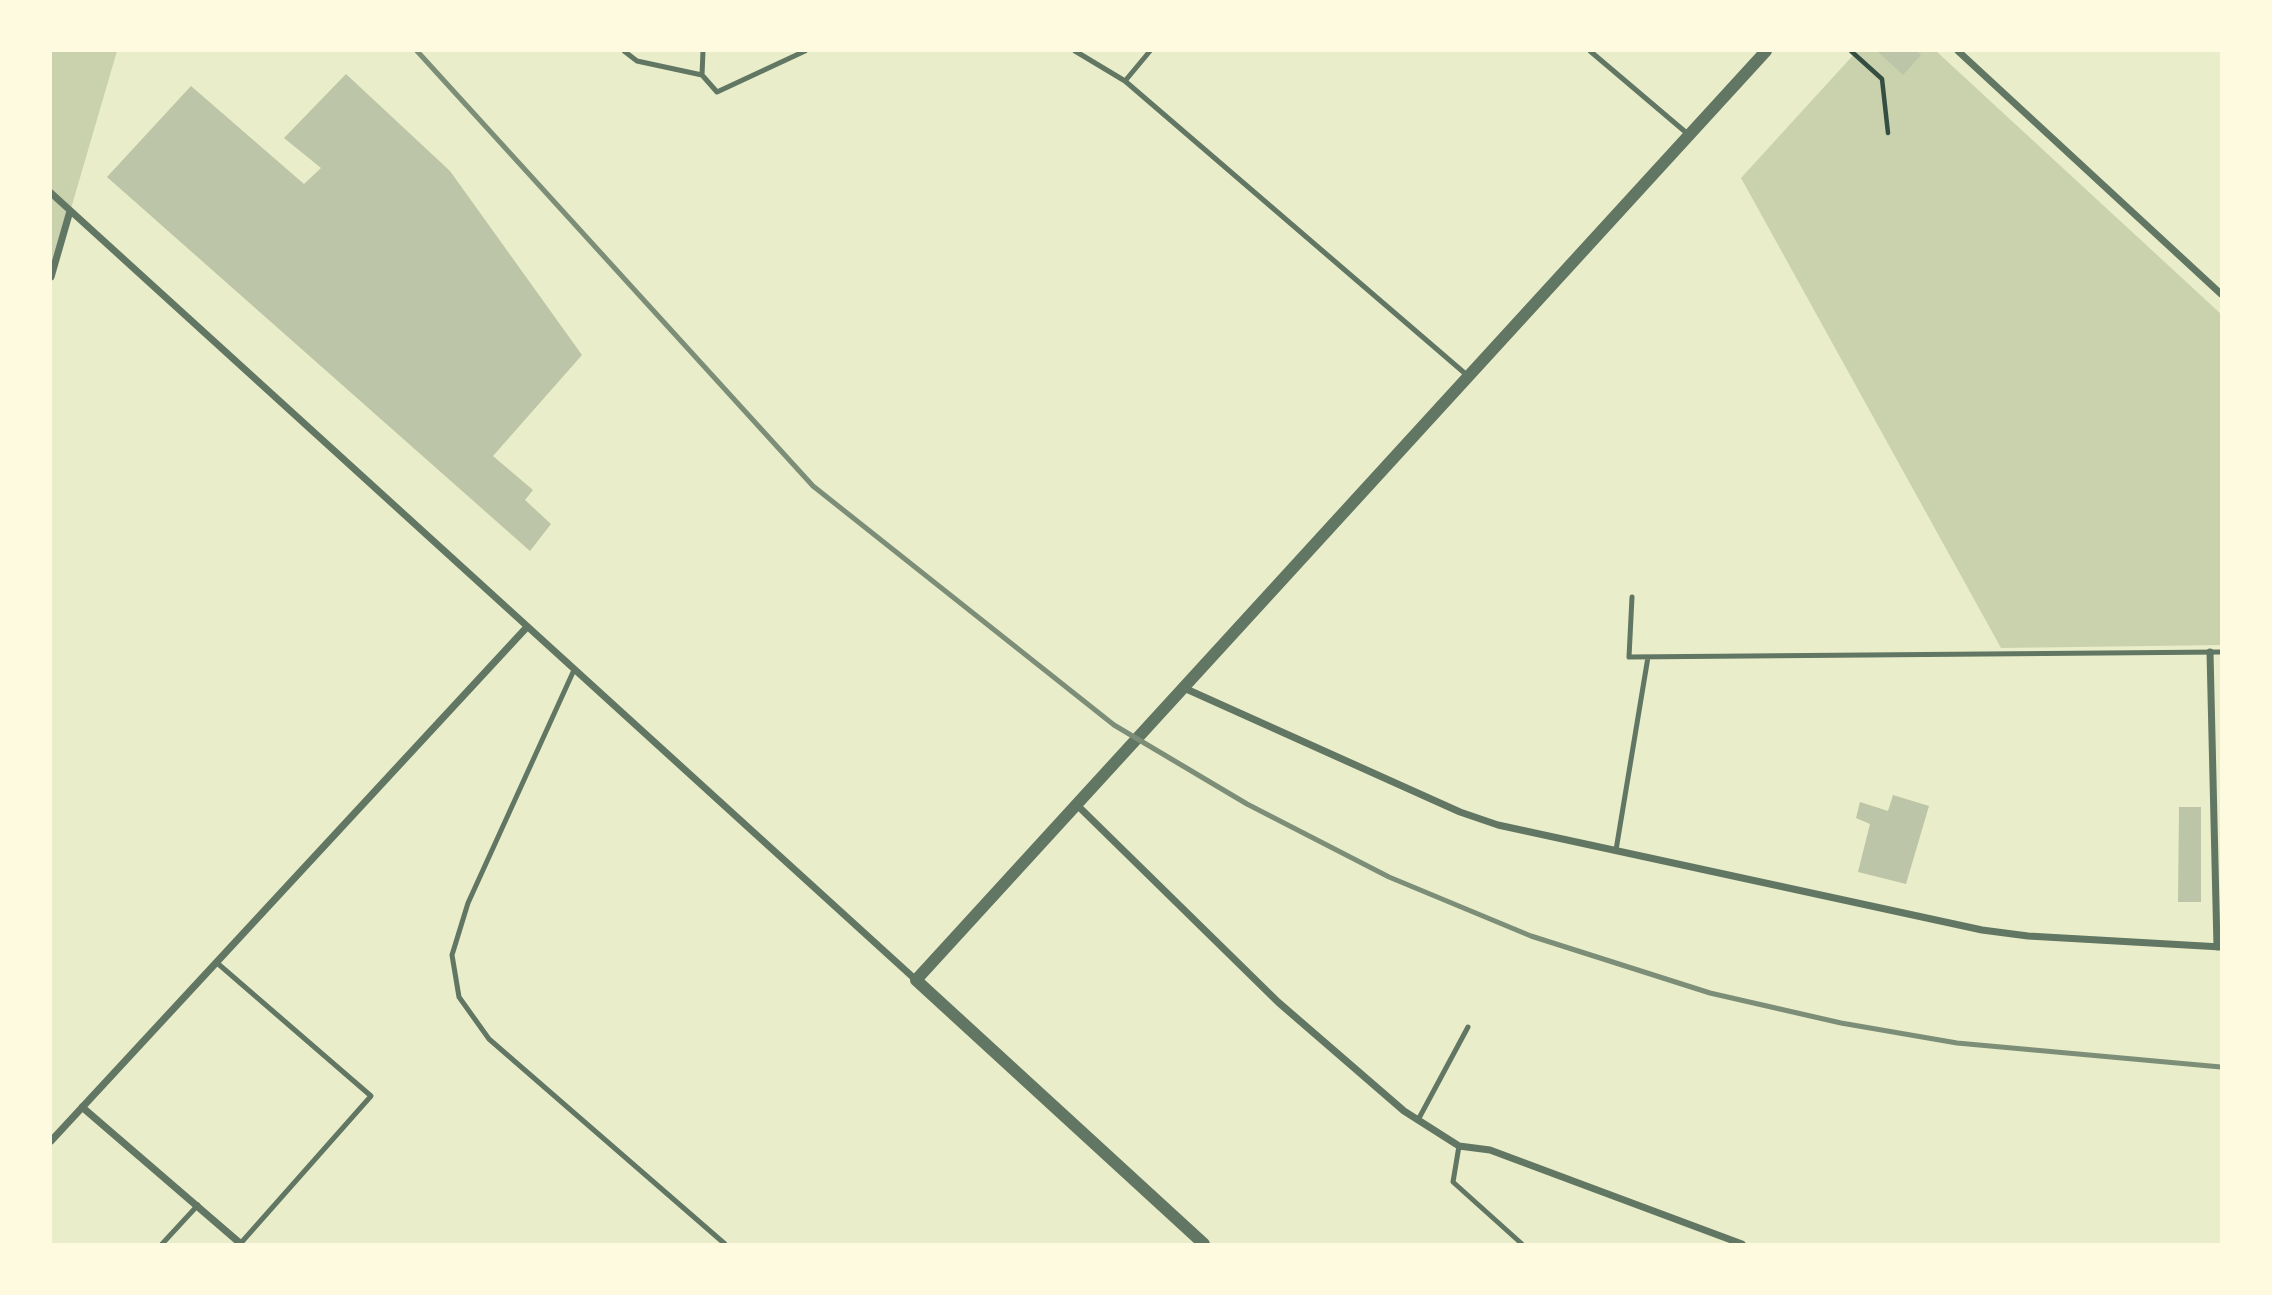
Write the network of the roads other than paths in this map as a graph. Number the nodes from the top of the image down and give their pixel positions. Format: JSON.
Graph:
{"nodes":[{"id":1,"x":624,"y":51,"type":"edge"},
{"id":2,"x":703,"y":51,"type":"edge"},
{"id":3,"x":805,"y":51,"type":"edge"},
{"id":4,"x":1075,"y":51,"type":"edge"},
{"id":5,"x":1150,"y":51,"type":"edge"},
{"id":6,"x":1590,"y":51,"type":"edge"},
{"id":7,"x":1766,"y":51,"type":"edge"},
{"id":8,"x":1958,"y":51,"type":"edge"},
{"id":9,"x":702,"y":75,"type":"junction"},
{"id":10,"x":1125,"y":81,"type":"junction"},
{"id":11,"x":1689,"y":135,"type":"junction"},
{"id":12,"x":51,"y":193,"type":"edge"},
{"id":13,"x":70,"y":211,"type":"junction"},
{"id":14,"x":51,"y":277,"type":"edge"},
{"id":15,"x":2221,"y":293,"type":"edge"},
{"id":16,"x":1468,"y":376,"type":"junction"},
{"id":17,"x":1632,"y":597,"type":"dead end"},
{"id":18,"x":527,"y":627,"type":"junction"},
{"id":19,"x":2210,"y":652,"type":"junction"},
{"id":20,"x":2221,"y":652,"type":"edge"},
{"id":21,"x":1648,"y":657,"type":"junction"},
{"id":22,"x":574,"y":670,"type":"junction"},
{"id":23,"x":1184,"y":688,"type":"junction"},
{"id":24,"x":1077,"y":805,"type":"junction"},
{"id":25,"x":1616,"y":850,"type":"junction"},
{"id":26,"x":2219,"y":947,"type":"edge"},
{"id":27,"x":216,"y":962,"type":"junction"},
{"id":28,"x":916,"y":980,"type":"junction"},
{"id":29,"x":1468,"y":1027,"type":"dead end"},
{"id":30,"x":82,"y":1107,"type":"junction"},
{"id":31,"x":1418,"y":1120,"type":"junction"},
{"id":32,"x":51,"y":1141,"type":"edge"},
{"id":33,"x":1459,"y":1146,"type":"junction"},
{"id":34,"x":198,"y":1205,"type":"junction"},
{"id":35,"x":162,"y":1244,"type":"edge"},
{"id":36,"x":240,"y":1244,"type":"edge"},
{"id":37,"x":724,"y":1244,"type":"edge"},
{"id":38,"x":1204,"y":1244,"type":"edge"},
{"id":39,"x":1522,"y":1244,"type":"edge"},
{"id":40,"x":1742,"y":1244,"type":"edge"}],
"edges":[{"from":1,"to":9,"type":"lane"},
{"from":2,"to":9,"type":"lane"},
{"from":3,"to":9,"type":"lane"},
{"from":4,"to":10,"type":"lane"},
{"from":5,"to":10,"type":"lane"},
{"from":6,"to":11,"type":"lane"},
{"from":7,"to":11,"type":"street"},
{"from":8,"to":15,"type":"street"},
{"from":10,"to":16,"type":"lane"},
{"from":11,"to":16,"type":"street"},
{"from":12,"to":13,"type":"street"},
{"from":13,"to":14,"type":"street"},
{"from":13,"to":18,"type":"street"},
{"from":16,"to":23,"type":"street"},
{"from":17,"to":21,"type":"lane"},
{"from":18,"to":22,"type":"street"},
{"from":18,"to":27,"type":"street"},
{"from":19,"to":20,"type":"lane"},
{"from":19,"to":21,"type":"lane"},
{"from":19,"to":26,"type":"street"},
{"from":21,"to":25,"type":"lane"},
{"from":22,"to":28,"type":"street"},
{"from":22,"to":37,"type":"lane"},
{"from":23,"to":24,"type":"street"},
{"from":23,"to":25,"type":"street"},
{"from":24,"to":28,"type":"street"},
{"from":24,"to":31,"type":"street"},
{"from":25,"to":26,"type":"street"},
{"from":27,"to":30,"type":"street"},
{"from":27,"to":36,"type":"lane"},
{"from":28,"to":38,"type":"street"},
{"from":29,"to":31,"type":"lane"},
{"from":30,"to":32,"type":"street"},
{"from":30,"to":34,"type":"street"},
{"from":31,"to":33,"type":"street"},
{"from":33,"to":39,"type":"lane"},
{"from":33,"to":40,"type":"street"},
{"from":34,"to":35,"type":"lane"},
{"from":34,"to":36,"type":"street"}]}
